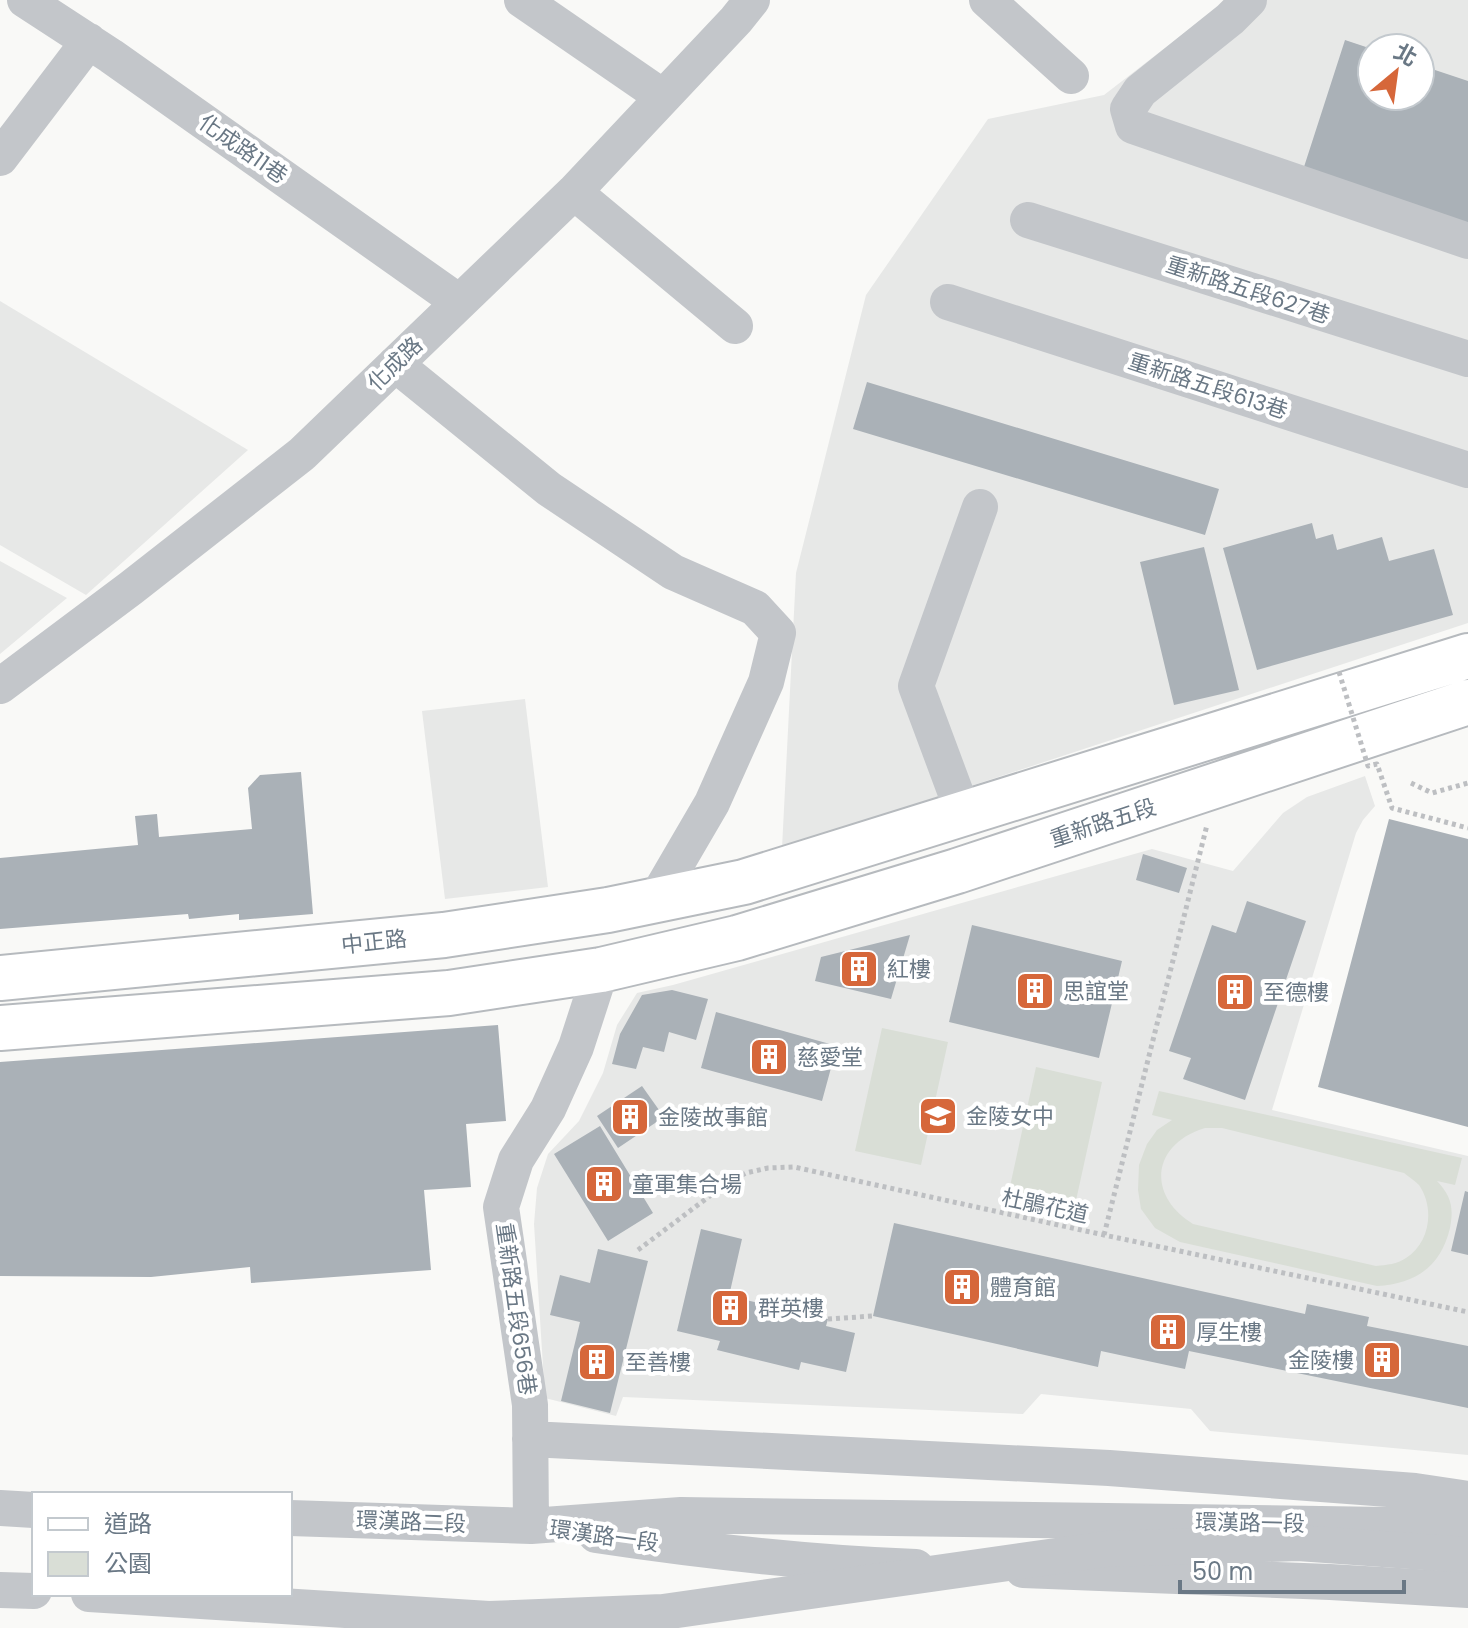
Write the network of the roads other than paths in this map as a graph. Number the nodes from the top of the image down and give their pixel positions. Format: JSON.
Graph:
{"nodes":[{"id":1,"x":522,"y":0,"type":"edge"},
{"id":2,"x":752,"y":0,"type":"edge"},
{"id":3,"x":987,"y":0,"type":"edge"},
{"id":4,"x":1249,"y":0,"type":"edge"},
{"id":5,"x":49,"y":6,"type":"edge"},
{"id":6,"x":89,"y":41,"type":"junction"},
{"id":7,"x":1071,"y":76,"type":"dead end"},
{"id":8,"x":663,"y":97,"type":"junction"},
{"id":9,"x":0,"y":158,"type":"edge"},
{"id":10,"x":574,"y":192,"type":"junction"},
{"id":11,"x":1028,"y":220,"type":"dead end"},
{"id":12,"x":1468,"y":241,"type":"edge"},
{"id":13,"x":459,"y":302,"type":"junction"},
{"id":14,"x":948,"y":302,"type":"dead end"},
{"id":15,"x":735,"y":326,"type":"dead end"},
{"id":16,"x":1468,"y":359,"type":"edge"},
{"id":17,"x":395,"y":364,"type":"junction"},
{"id":18,"x":1468,"y":470,"type":"edge"},
{"id":19,"x":980,"y":507,"type":"dead end"},
{"id":20,"x":1468,"y":656,"type":"edge"},
{"id":21,"x":0,"y":686,"type":"edge"},
{"id":22,"x":1468,"y":702,"type":"edge"},
{"id":23,"x":964,"y":815,"type":"junction"},
{"id":24,"x":656,"y":899,"type":"junction"},
{"id":25,"x":601,"y":970,"type":"junction"},
{"id":26,"x":0,"y":978,"type":"edge"},
{"id":27,"x":0,"y":1028,"type":"edge"},
{"id":28,"x":530,"y":1439,"type":"junction"},
{"id":29,"x":1468,"y":1499,"type":"edge"},
{"id":30,"x":0,"y":1508,"type":"edge"},
{"id":31,"x":32,"y":1510,"type":"edge"},
{"id":32,"x":292,"y":1518,"type":"edge"},
{"id":33,"x":531,"y":1526,"type":"junction"},
{"id":34,"x":1468,"y":1530,"type":"edge"},
{"id":35,"x":1468,"y":1555,"type":"edge"},
{"id":36,"x":0,"y":1590,"type":"edge"},
{"id":37,"x":1468,"y":1590,"type":"edge"},
{"id":38,"x":32,"y":1591,"type":"edge"},
{"id":39,"x":121,"y":1596,"type":"edge"}],
"edges":[{"from":1,"to":8,"type":"street"},
{"from":2,"to":8,"type":"street","name":"化成路"},
{"from":3,"to":7,"type":"street"},
{"from":4,"to":12,"type":"street"},
{"from":5,"to":6,"type":"street","name":"化成路11巷"},
{"from":6,"to":9,"type":"street"},
{"from":6,"to":13,"type":"street","name":"化成路11巷"},
{"from":8,"to":10,"type":"street","name":"化成路"},
{"from":10,"to":13,"type":"street","name":"化成路"},
{"from":10,"to":15,"type":"street"},
{"from":11,"to":16,"type":"street","name":"重新路五段627巷"},
{"from":13,"to":17,"type":"street","name":"化成路"},
{"from":14,"to":18,"type":"street","name":"重新路五段613巷"},
{"from":17,"to":21,"type":"street","name":"化成路"},
{"from":17,"to":24,"type":"street"},
{"from":19,"to":23,"type":"street"},
{"from":20,"to":23,"type":"main road"},
{"from":22,"to":25,"type":"main road","name":"重新路五段"},
{"from":23,"to":24,"type":"main road","name":"中正路"},
{"from":24,"to":26,"type":"main road","name":"中正路"},
{"from":25,"to":27,"type":"main road"},
{"from":25,"to":28,"type":"street","name":"重新路五段656巷"},
{"from":28,"to":29,"type":"street"},
{"from":28,"to":33,"type":"street","name":"重新路五段656巷"},
{"from":30,"to":31,"type":"street"},
{"from":32,"to":33,"type":"street","name":"環漢路二段"},
{"from":33,"to":34,"type":"street","name":"環漢路一段"},
{"from":33,"to":37,"type":"street","name":"環漢路一段"},
{"from":35,"to":39,"type":"street","bridge":true},
{"from":36,"to":38,"type":"street"}]}
